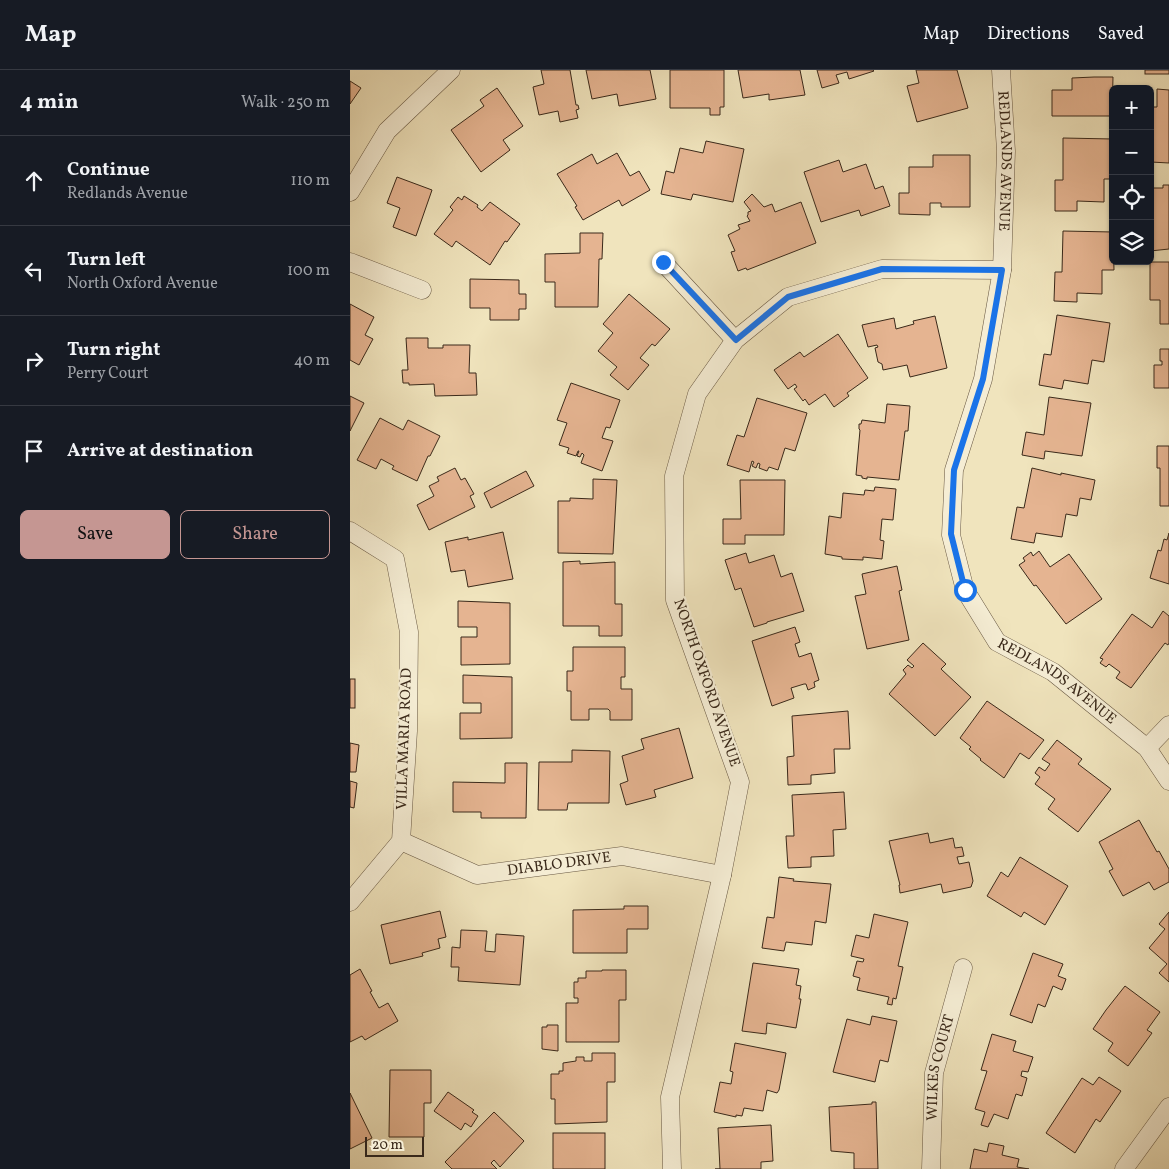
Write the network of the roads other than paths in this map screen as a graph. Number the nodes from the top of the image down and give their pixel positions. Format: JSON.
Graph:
{"nodes":[{"id":1,"x":451,"y":70,"type":"edge"},
{"id":2,"x":1001,"y":70,"type":"edge"},
{"id":3,"x":350,"y":192,"type":"edge"},
{"id":4,"x":350,"y":262,"type":"edge"},
{"id":5,"x":663,"y":262,"type":"dead end"},
{"id":6,"x":1002,"y":270,"type":"junction"},
{"id":7,"x":422,"y":290,"type":"dead end"},
{"id":8,"x":736,"y":340,"type":"junction"},
{"id":9,"x":350,"y":531,"type":"edge"},
{"id":10,"x":1169,"y":725,"type":"edge"},
{"id":11,"x":1148,"y":748,"type":"junction"},
{"id":12,"x":1169,"y":781,"type":"edge"},
{"id":13,"x":401,"y":841,"type":"junction"},
{"id":14,"x":722,"y":875,"type":"junction"},
{"id":15,"x":350,"y":902,"type":"edge"},
{"id":16,"x":963,"y":968,"type":"dead end"},
{"id":17,"x":1169,"y":1107,"type":"edge"},
{"id":18,"x":672,"y":1169,"type":"edge"},
{"id":19,"x":931,"y":1169,"type":"edge"},
{"id":20,"x":1124,"y":1169,"type":"edge"}],
"edges":[{"from":1,"to":3,"type":"street"},
{"from":2,"to":6,"type":"street","name":"REDLANDS AVENUE"},
{"from":4,"to":7,"type":"street"},
{"from":5,"to":8,"type":"street"},
{"from":6,"to":8,"type":"street","name":"NORTH OXFORD AVENUE"},
{"from":6,"to":11,"type":"street","name":"REDLANDS AVENUE"},
{"from":8,"to":14,"type":"street","name":"NORTH OXFORD AVENUE"},
{"from":9,"to":13,"type":"street","name":"VILLA MARIA ROAD"},
{"from":10,"to":11,"type":"street"},
{"from":11,"to":12,"type":"street","name":"REDLANDS AVENUE"},
{"from":13,"to":14,"type":"street","name":"DIABLO DRIVE"},
{"from":13,"to":15,"type":"street"},
{"from":14,"to":18,"type":"street","name":"NORTH OXFORD AVENUE"},
{"from":16,"to":19,"type":"street","name":"WILKES COURT"},
{"from":17,"to":20,"type":"street"}]}
